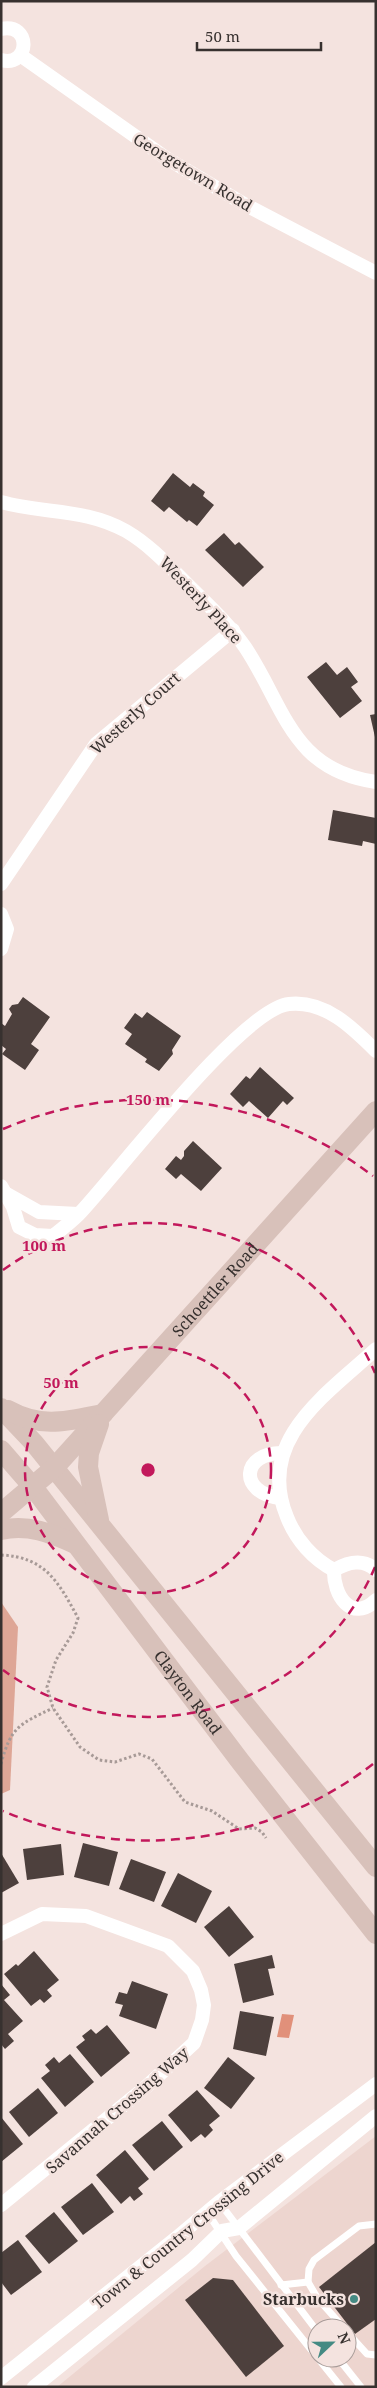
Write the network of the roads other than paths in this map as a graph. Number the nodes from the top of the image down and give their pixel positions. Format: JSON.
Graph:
{"nodes":[{"id":1,"x":1,"y":29,"type":"edge"},
{"id":2,"x":20,"y":55,"type":"junction"},
{"id":3,"x":1,"y":60,"type":"edge"},
{"id":4,"x":376,"y":273,"type":"edge"},
{"id":5,"x":1,"y":502,"type":"edge"},
{"id":6,"x":233,"y":630,"type":"junction"},
{"id":7,"x":376,"y":782,"type":"edge"},
{"id":8,"x":1,"y":884,"type":"edge"},
{"id":9,"x":1,"y":914,"type":"edge"},
{"id":10,"x":1,"y":949,"type":"edge"},
{"id":11,"x":376,"y":1051,"type":"edge"},
{"id":12,"x":376,"y":1111,"type":"edge"},
{"id":13,"x":4,"y":1190,"type":"edge"},
{"id":14,"x":78,"y":1214,"type":"junction"},
{"id":15,"x":376,"y":1349,"type":"edge"},
{"id":16,"x":1,"y":1407,"type":"edge"},
{"id":17,"x":103,"y":1414,"type":"junction"},
{"id":18,"x":1,"y":1450,"type":"edge"},
{"id":19,"x":283,"y":1453,"type":"junction"},
{"id":20,"x":54,"y":1468,"type":"junction"},
{"id":21,"x":33,"y":1487,"type":"junction"},
{"id":22,"x":280,"y":1498,"type":"junction"},
{"id":23,"x":1,"y":1514,"type":"edge"},
{"id":24,"x":100,"y":1524,"type":"junction"},
{"id":25,"x":1,"y":1530,"type":"edge"},
{"id":26,"x":76,"y":1544,"type":"junction"},
{"id":27,"x":334,"y":1570,"type":"junction"},
{"id":28,"x":376,"y":1570,"type":"edge"},
{"id":29,"x":376,"y":1600,"type":"edge"},
{"id":30,"x":376,"y":1866,"type":"edge"},
{"id":31,"x":1,"y":1934,"type":"edge"},
{"id":32,"x":376,"y":1934,"type":"edge"},
{"id":33,"x":376,"y":2084,"type":"edge"},
{"id":34,"x":376,"y":2116,"type":"edge"},
{"id":35,"x":219,"y":2202,"type":"junction"},
{"id":36,"x":1,"y":2205,"type":"edge"},
{"id":37,"x":207,"y":2212,"type":"junction"},
{"id":38,"x":376,"y":2224,"type":"edge"},
{"id":39,"x":239,"y":2228,"type":"junction"},
{"id":40,"x":222,"y":2231,"type":"junction"},
{"id":41,"x":308,"y":2282,"type":"junction"},
{"id":42,"x":281,"y":2285,"type":"junction"},
{"id":43,"x":307,"y":2318,"type":"edge"},
{"id":44,"x":335,"y":2318,"type":"edge"},
{"id":45,"x":357,"y":2343,"type":"edge"},
{"id":46,"x":376,"y":2355,"type":"edge"},
{"id":47,"x":346,"y":2368,"type":"edge"},
{"id":48,"x":1,"y":2378,"type":"edge"},
{"id":49,"x":34,"y":2387,"type":"edge"},
{"id":50,"x":341,"y":2387,"type":"edge"},
{"id":51,"x":361,"y":2387,"type":"edge"}],
"edges":[{"from":1,"to":2,"type":"street"},
{"from":2,"to":3,"type":"street"},
{"from":2,"to":4,"type":"street","name":"Georgetown Road"},
{"from":5,"to":6,"type":"street","name":"Westerly Place"},
{"from":6,"to":7,"type":"street","name":"Westerly Place"},
{"from":6,"to":8,"type":"street","name":"Westerly Court"},
{"from":9,"to":10,"type":"street"},
{"from":11,"to":14,"type":"street"},
{"from":12,"to":17,"type":"main road","name":"Schoettler Road"},
{"from":13,"to":14,"type":"street"},
{"from":13,"to":14,"type":"street"},
{"from":15,"to":19,"type":"street"},
{"from":16,"to":17,"type":"main road"},
{"from":16,"to":20,"type":"main road"},
{"from":17,"to":20,"type":"main road","name":"Schoettler Road"},
{"from":17,"to":24,"type":"main road"},
{"from":18,"to":21,"type":"main road","name":"Clayton Road"},
{"from":19,"to":22,"type":"street"},
{"from":19,"to":22,"type":"street"},
{"from":20,"to":21,"type":"main road","name":"Schoettler Road"},
{"from":20,"to":24,"type":"main road"},
{"from":21,"to":23,"type":"main road","name":"Schoettler Road"},
{"from":21,"to":26,"type":"main road","name":"Clayton Road"},
{"from":22,"to":27,"type":"street"},
{"from":24,"to":30,"type":"main road"},
{"from":25,"to":26,"type":"main road"},
{"from":26,"to":32,"type":"main road","name":"Clayton Road"},
{"from":27,"to":28,"type":"street"},
{"from":27,"to":29,"type":"street"},
{"from":31,"to":36,"type":"street","name":"Savannah Crossing Way"},
{"from":33,"to":35,"type":"street","name":"Town & Country Crossing Drive"},
{"from":34,"to":39,"type":"street","name":"Town & Country Crossing Drive"},
{"from":35,"to":37,"type":"street","name":"Town & Country Crossing Drive"},
{"from":35,"to":39,"type":"lane"},
{"from":37,"to":40,"type":"lane"},
{"from":37,"to":48,"type":"street","name":"Town & Country Crossing Drive"},
{"from":38,"to":41,"type":"lane"},
{"from":39,"to":40,"type":"street","name":"Town & Country Crossing Drive"},
{"from":39,"to":42,"type":"lane"},
{"from":40,"to":49,"type":"street","name":"Town & Country Crossing Drive"},
{"from":40,"to":50,"type":"lane"},
{"from":41,"to":42,"type":"lane"},
{"from":41,"to":44,"type":"lane"},
{"from":42,"to":43,"type":"lane"},
{"from":45,"to":46,"type":"lane"},
{"from":47,"to":51,"type":"lane"}]}
